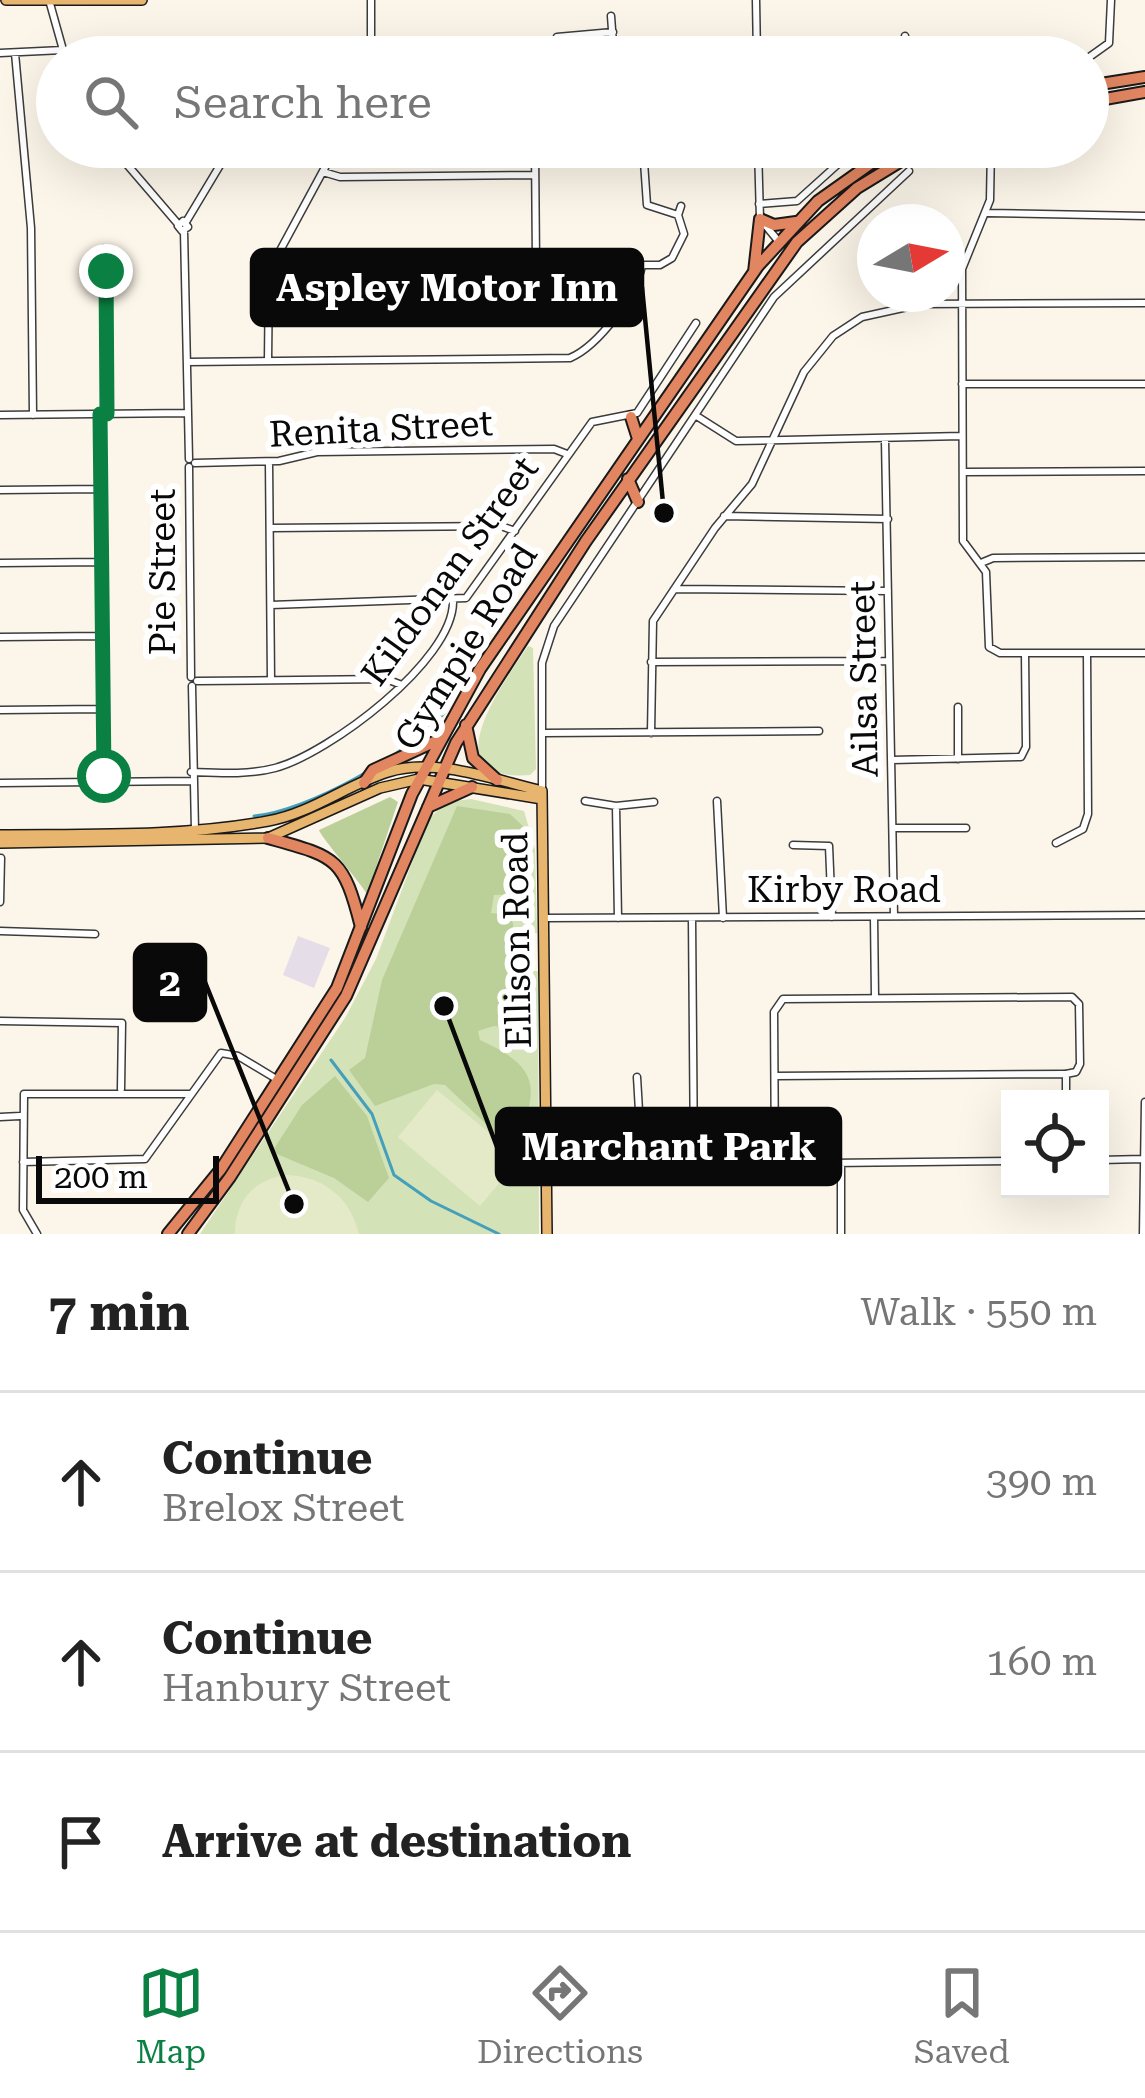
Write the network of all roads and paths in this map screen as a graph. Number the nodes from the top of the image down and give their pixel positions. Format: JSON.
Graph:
{"nodes":[{"id":1,"x":6,"y":0,"type":"edge"},
{"id":2,"x":142,"y":0,"type":"edge"},
{"id":3,"x":371,"y":0,"type":"edge"},
{"id":4,"x":756,"y":0,"type":"edge"},
{"id":5,"x":1111,"y":0,"type":"edge"},
{"id":6,"x":49,"y":1,"type":"edge"},
{"id":7,"x":611,"y":16,"type":"dead end"},
{"id":8,"x":613,"y":32,"type":"junction"},
{"id":9,"x":59,"y":36,"type":"edge"},
{"id":10,"x":371,"y":36,"type":"edge"},
{"id":11,"x":566,"y":36,"type":"edge"},
{"id":12,"x":613,"y":36,"type":"edge"},
{"id":13,"x":757,"y":36,"type":"edge"},
{"id":14,"x":1109,"y":43,"type":"edge"},
{"id":15,"x":0,"y":53,"type":"edge"},
{"id":16,"x":15,"y":53,"type":"junction"},
{"id":17,"x":36,"y":53,"type":"edge"},
{"id":18,"x":1145,"y":76,"type":"edge"},
{"id":19,"x":1109,"y":82,"type":"edge"},
{"id":20,"x":1145,"y":92,"type":"edge"},
{"id":21,"x":1109,"y":98,"type":"edge"},
{"id":22,"x":131,"y":168,"type":"edge"},
{"id":23,"x":218,"y":168,"type":"edge"},
{"id":24,"x":325,"y":168,"type":"edge"},
{"id":25,"x":535,"y":168,"type":"edge"},
{"id":26,"x":644,"y":168,"type":"edge"},
{"id":27,"x":758,"y":168,"type":"edge"},
{"id":28,"x":834,"y":168,"type":"edge"},
{"id":29,"x":863,"y":168,"type":"edge"},
{"id":30,"x":890,"y":168,"type":"edge"},
{"id":31,"x":990,"y":168,"type":"edge"},
{"id":32,"x":909,"y":170,"type":"dead end"},
{"id":33,"x":323,"y":172,"type":"junction"},
{"id":34,"x":535,"y":175,"type":"junction"},
{"id":35,"x":759,"y":204,"type":"junction"},
{"id":36,"x":987,"y":213,"type":"junction"},
{"id":37,"x":1145,"y":216,"type":"edge"},
{"id":38,"x":760,"y":219,"type":"junction"},
{"id":39,"x":796,"y":223,"type":"junction"},
{"id":40,"x":183,"y":226,"type":"junction"},
{"id":41,"x":778,"y":242,"type":"junction"},
{"id":42,"x":103,"y":249,"type":"dead end"},
{"id":43,"x":790,"y":251,"type":"junction"},
{"id":44,"x":965,"y":256,"type":"edge"},
{"id":45,"x":274,"y":260,"type":"junction"},
{"id":46,"x":813,"y":262,"type":"junction"},
{"id":47,"x":536,"y":263,"type":"junction"},
{"id":48,"x":642,"y":265,"type":"junction"},
{"id":49,"x":805,"y":269,"type":"junction"},
{"id":50,"x":754,"y":272,"type":"junction"},
{"id":51,"x":1145,"y":303,"type":"edge"},
{"id":52,"x":965,"y":304,"type":"edge"},
{"id":53,"x":885,"y":312,"type":"edge"},
{"id":54,"x":962,"y":312,"type":"edge"},
{"id":55,"x":696,"y":323,"type":"dead end"},
{"id":56,"x":268,"y":361,"type":"junction"},
{"id":57,"x":187,"y":362,"type":"junction"},
{"id":58,"x":1145,"y":384,"type":"edge"},
{"id":59,"x":962,"y":385,"type":"junction"},
{"id":60,"x":188,"y":413,"type":"junction"},
{"id":61,"x":104,"y":414,"type":"junction"},
{"id":62,"x":0,"y":415,"type":"edge"},
{"id":63,"x":33,"y":415,"type":"junction"},
{"id":64,"x":634,"y":415,"type":"junction"},
{"id":65,"x":695,"y":415,"type":"junction"},
{"id":66,"x":654,"y":416,"type":"junction"},
{"id":67,"x":962,"y":436,"type":"junction"},
{"id":68,"x":638,"y":440,"type":"junction"},
{"id":69,"x":886,"y":440,"type":"junction"},
{"id":70,"x":773,"y":441,"type":"junction"},
{"id":71,"x":568,"y":454,"type":"junction"},
{"id":72,"x":269,"y":462,"type":"junction"},
{"id":73,"x":191,"y":463,"type":"junction"},
{"id":74,"x":1145,"y":471,"type":"edge"},
{"id":75,"x":963,"y":472,"type":"junction"},
{"id":76,"x":628,"y":479,"type":"junction"},
{"id":77,"x":101,"y":489,"type":"junction"},
{"id":78,"x":0,"y":490,"type":"edge"},
{"id":79,"x":638,"y":502,"type":"junction"},
{"id":80,"x":724,"y":516,"type":"junction"},
{"id":81,"x":888,"y":519,"type":"junction"},
{"id":82,"x":270,"y":529,"type":"junction"},
{"id":83,"x":515,"y":531,"type":"junction"},
{"id":84,"x":1145,"y":557,"type":"edge"},
{"id":85,"x":102,"y":562,"type":"junction"},
{"id":86,"x":0,"y":563,"type":"edge"},
{"id":87,"x":981,"y":563,"type":"junction"},
{"id":88,"x":676,"y":589,"type":"junction"},
{"id":89,"x":889,"y":591,"type":"junction"},
{"id":90,"x":453,"y":602,"type":"junction"},
{"id":91,"x":271,"y":605,"type":"junction"},
{"id":92,"x":103,"y":636,"type":"junction"},
{"id":93,"x":0,"y":637,"type":"edge"},
{"id":94,"x":545,"y":646,"type":"joint"},
{"id":95,"x":1025,"y":653,"type":"junction"},
{"id":96,"x":1087,"y":653,"type":"junction"},
{"id":97,"x":1145,"y":653,"type":"edge"},
{"id":98,"x":651,"y":662,"type":"junction"},
{"id":99,"x":889,"y":662,"type":"junction"},
{"id":100,"x":271,"y":680,"type":"junction"},
{"id":101,"x":193,"y":681,"type":"junction"},
{"id":102,"x":402,"y":685,"type":"junction"},
{"id":103,"x":958,"y":707,"type":"dead end"},
{"id":104,"x":103,"y":709,"type":"junction"},
{"id":105,"x":0,"y":710,"type":"edge"},
{"id":106,"x":466,"y":725,"type":"junction"},
{"id":107,"x":819,"y":731,"type":"dead end"},
{"id":108,"x":543,"y":733,"type":"junction"},
{"id":109,"x":651,"y":733,"type":"junction"},
{"id":110,"x":439,"y":740,"type":"junction"},
{"id":111,"x":958,"y":759,"type":"junction"},
{"id":112,"x":892,"y":760,"type":"junction"},
{"id":113,"x":422,"y":774,"type":"junction"},
{"id":114,"x":440,"y":775,"type":"junction"},
{"id":115,"x":191,"y":777,"type":"junction"},
{"id":116,"x":496,"y":780,"type":"junction"},
{"id":117,"x":104,"y":782,"type":"junction"},
{"id":118,"x":0,"y":783,"type":"edge"},
{"id":119,"x":364,"y":783,"type":"junction"},
{"id":120,"x":472,"y":787,"type":"junction"},
{"id":121,"x":542,"y":795,"type":"junction"},
{"id":122,"x":524,"y":798,"type":"junction"},
{"id":123,"x":585,"y":801,"type":"dead end"},
{"id":124,"x":716,"y":801,"type":"dead end"},
{"id":125,"x":654,"y":802,"type":"dead end"},
{"id":126,"x":616,"y":806,"type":"junction"},
{"id":127,"x":425,"y":809,"type":"junction"},
{"id":128,"x":542,"y":820,"type":"junction"},
{"id":129,"x":893,"y":828,"type":"junction"},
{"id":130,"x":966,"y":828,"type":"dead end"},
{"id":131,"x":192,"y":834,"type":"junction"},
{"id":132,"x":268,"y":838,"type":"junction"},
{"id":133,"x":0,"y":839,"type":"edge"},
{"id":134,"x":1056,"y":843,"type":"dead end"},
{"id":135,"x":793,"y":845,"type":"dead end"},
{"id":136,"x":1,"y":858,"type":"edge"},
{"id":137,"x":4,"y":902,"type":"edge"},
{"id":138,"x":1145,"y":915,"type":"edge"},
{"id":139,"x":894,"y":916,"type":"junction"},
{"id":140,"x":832,"y":917,"type":"junction"},
{"id":141,"x":874,"y":917,"type":"junction"},
{"id":142,"x":543,"y":918,"type":"junction"},
{"id":143,"x":692,"y":918,"type":"junction"},
{"id":144,"x":723,"y":918,"type":"junction"},
{"id":145,"x":618,"y":919,"type":"junction"},
{"id":146,"x":362,"y":930,"type":"junction"},
{"id":147,"x":0,"y":931,"type":"edge"},
{"id":148,"x":95,"y":934,"type":"dead end"},
{"id":149,"x":875,"y":998,"type":"junction"},
{"id":150,"x":0,"y":1022,"type":"edge"},
{"id":151,"x":1066,"y":1074,"type":"junction"},
{"id":152,"x":775,"y":1076,"type":"junction"},
{"id":153,"x":637,"y":1077,"type":"dead end"},
{"id":154,"x":278,"y":1080,"type":"junction"},
{"id":155,"x":121,"y":1090,"type":"junction"},
{"id":156,"x":1066,"y":1090,"type":"edge"},
{"id":157,"x":190,"y":1094,"type":"junction"},
{"id":158,"x":1145,"y":1102,"type":"edge"},
{"id":159,"x":22,"y":1116,"type":"junction"},
{"id":160,"x":0,"y":1117,"type":"edge"},
{"id":161,"x":1001,"y":1160,"type":"edge"},
{"id":162,"x":1109,"y":1160,"type":"edge"},
{"id":163,"x":1143,"y":1160,"type":"edge"},
{"id":164,"x":23,"y":1162,"type":"junction"},
{"id":165,"x":694,"y":1163,"type":"junction"},
{"id":166,"x":775,"y":1163,"type":"junction"},
{"id":167,"x":841,"y":1163,"type":"junction"},
{"id":168,"x":1144,"y":1208,"type":"edge"},
{"id":169,"x":37,"y":1234,"type":"edge"},
{"id":170,"x":168,"y":1234,"type":"edge"},
{"id":171,"x":188,"y":1234,"type":"edge"},
{"id":172,"x":547,"y":1234,"type":"edge"},
{"id":173,"x":841,"y":1234,"type":"edge"},
{"id":174,"x":1143,"y":1234,"type":"edge"}],
"edges":[{"from":1,"to":6,"type":"main road"},
{"from":2,"to":6,"type":"main road"},
{"from":3,"to":10,"type":"street"},
{"from":4,"to":13,"type":"street"},
{"from":5,"to":14,"type":"street"},
{"from":6,"to":9,"type":"street"},
{"from":7,"to":8,"type":"street"},
{"from":8,"to":11,"type":"street"},
{"from":8,"to":12,"type":"street"},
{"from":15,"to":16,"type":"street"},
{"from":16,"to":17,"type":"street"},
{"from":16,"to":63,"type":"street"},
{"from":18,"to":19,"type":"highway"},
{"from":20,"to":21,"type":"highway"},
{"from":22,"to":40,"type":"street"},
{"from":23,"to":40,"type":"street"},
{"from":24,"to":33,"type":"street"},
{"from":25,"to":34,"type":"street"},
{"from":26,"to":48,"type":"street"},
{"from":27,"to":35,"type":"street"},
{"from":28,"to":35,"type":"street"},
{"from":29,"to":39,"type":"highway","name":"Gympie Road"},
{"from":30,"to":43,"type":"highway","name":"Gympie Road"},
{"from":31,"to":36,"type":"street"},
{"from":32,"to":46,"type":"street","name":"Gympie Road"},
{"from":33,"to":34,"type":"street"},
{"from":33,"to":45,"type":"street"},
{"from":34,"to":47,"type":"street"},
{"from":35,"to":38,"type":"street"},
{"from":36,"to":37,"type":"street"},
{"from":36,"to":44,"type":"street"},
{"from":38,"to":39,"type":"highway"},
{"from":38,"to":41,"type":"street"},
{"from":38,"to":50,"type":"highway"},
{"from":39,"to":41,"type":"highway","name":"Gympie Road"},
{"from":40,"to":57,"type":"street","name":"Pie Street"},
{"from":41,"to":43,"type":"street"},
{"from":41,"to":50,"type":"highway","name":"Gympie Road"},
{"from":42,"to":61,"type":"street"},
{"from":43,"to":46,"type":"street"},
{"from":43,"to":49,"type":"street"},
{"from":43,"to":76,"type":"highway","name":"Gympie Road"},
{"from":45,"to":47,"type":"street"},
{"from":45,"to":56,"type":"street"},
{"from":46,"to":49,"type":"street","name":"Gympie Road"},
{"from":47,"to":48,"type":"street"},
{"from":48,"to":56,"type":"street"},
{"from":49,"to":65,"type":"street","name":"Gympie Road"},
{"from":50,"to":66,"type":"highway","name":"Gympie Road"},
{"from":51,"to":52,"type":"street"},
{"from":53,"to":70,"type":"street"},
{"from":54,"to":59,"type":"street"},
{"from":55,"to":64,"type":"street"},
{"from":56,"to":57,"type":"street"},
{"from":57,"to":60,"type":"street","name":"Pie Street"},
{"from":58,"to":59,"type":"street"},
{"from":59,"to":67,"type":"street"},
{"from":60,"to":61,"type":"street"},
{"from":60,"to":73,"type":"street","name":"Pie Street"},
{"from":61,"to":63,"type":"street"},
{"from":61,"to":77,"type":"street"},
{"from":62,"to":63,"type":"street"},
{"from":64,"to":66,"type":"highway"},
{"from":64,"to":68,"type":"highway"},
{"from":64,"to":71,"type":"street","name":"Kildonan Street"},
{"from":65,"to":70,"type":"street"},
{"from":65,"to":79,"type":"street","name":"Gympie Road"},
{"from":66,"to":68,"type":"highway","name":"Gympie Road"},
{"from":67,"to":69,"type":"street"},
{"from":67,"to":75,"type":"street"},
{"from":68,"to":110,"type":"highway","name":"Gympie Road"},
{"from":69,"to":70,"type":"street"},
{"from":69,"to":81,"type":"street","name":"Ailsa Street"},
{"from":70,"to":80,"type":"street"},
{"from":71,"to":72,"type":"street","name":"Renita Street"},
{"from":71,"to":83,"type":"street","name":"Kildonan Street"},
{"from":72,"to":73,"type":"street","name":"Renita Street"},
{"from":72,"to":82,"type":"street"},
{"from":73,"to":101,"type":"street","name":"Pie Street"},
{"from":74,"to":75,"type":"street"},
{"from":75,"to":87,"type":"street"},
{"from":76,"to":79,"type":"highway"},
{"from":76,"to":106,"type":"highway","name":"Gympie Road"},
{"from":77,"to":78,"type":"street"},
{"from":77,"to":85,"type":"street"},
{"from":79,"to":94,"type":"street","name":"Gympie Road"},
{"from":80,"to":81,"type":"street"},
{"from":80,"to":88,"type":"street"},
{"from":81,"to":89,"type":"street","name":"Ailsa Street"},
{"from":82,"to":83,"type":"street"},
{"from":82,"to":91,"type":"street"},
{"from":83,"to":90,"type":"street","name":"Kildonan Street"},
{"from":84,"to":87,"type":"street"},
{"from":85,"to":86,"type":"street"},
{"from":85,"to":92,"type":"street"},
{"from":87,"to":95,"type":"street"},
{"from":88,"to":89,"type":"street"},
{"from":88,"to":98,"type":"street"},
{"from":89,"to":99,"type":"street","name":"Ailsa Street"},
{"from":90,"to":91,"type":"street"},
{"from":90,"to":102,"type":"street","name":"Kildonan Street"},
{"from":91,"to":100,"type":"street"},
{"from":92,"to":93,"type":"street"},
{"from":92,"to":104,"type":"street"},
{"from":94,"to":108,"type":"street","name":"Ellison Road"},
{"from":95,"to":96,"type":"street"},
{"from":95,"to":111,"type":"street"},
{"from":96,"to":97,"type":"street"},
{"from":96,"to":134,"type":"street"},
{"from":98,"to":99,"type":"street"},
{"from":98,"to":109,"type":"street"},
{"from":99,"to":112,"type":"street","name":"Ailsa Street"},
{"from":100,"to":101,"type":"street"},
{"from":100,"to":102,"type":"street"},
{"from":101,"to":115,"type":"street","name":"Pie Street"},
{"from":102,"to":115,"type":"street","name":"Kildonan Street"},
{"from":103,"to":111,"type":"street"},
{"from":104,"to":105,"type":"street"},
{"from":104,"to":117,"type":"street"},
{"from":106,"to":114,"type":"highway","name":"Gympie Road"},
{"from":106,"to":116,"type":"highway"},
{"from":107,"to":109,"type":"street"},
{"from":108,"to":109,"type":"street"},
{"from":108,"to":121,"type":"street","name":"Ellison Road"},
{"from":110,"to":113,"type":"highway","name":"Gympie Road"},
{"from":110,"to":119,"type":"highway"},
{"from":111,"to":112,"type":"street"},
{"from":112,"to":129,"type":"street","name":"Ailsa Street"},
{"from":113,"to":114,"type":"main road"},
{"from":113,"to":119,"type":"main road"},
{"from":113,"to":132,"type":"main road"},
{"from":113,"to":146,"type":"highway","name":"Gympie Road"},
{"from":114,"to":116,"type":"main road"},
{"from":114,"to":120,"type":"main road"},
{"from":114,"to":127,"type":"highway","name":"Gympie Road"},
{"from":115,"to":117,"type":"street","name":"Kildonan Street"},
{"from":115,"to":131,"type":"street","name":"Pie Street"},
{"from":116,"to":121,"type":"main road"},
{"from":117,"to":118,"type":"street","name":"Kildonan Street"},
{"from":119,"to":131,"type":"main road"},
{"from":120,"to":122,"type":"main road"},
{"from":120,"to":127,"type":"highway"},
{"from":121,"to":122,"type":"main road"},
{"from":121,"to":128,"type":"main road","name":"Ellison Road"},
{"from":122,"to":128,"type":"main road"},
{"from":123,"to":126,"type":"street"},
{"from":124,"to":144,"type":"street"},
{"from":125,"to":126,"type":"street"},
{"from":126,"to":145,"type":"street"},
{"from":127,"to":171,"type":"highway","name":"Gympie Road"},
{"from":128,"to":142,"type":"main road","name":"Ellison Road"},
{"from":129,"to":130,"type":"street"},
{"from":129,"to":139,"type":"street","name":"Ailsa Street"},
{"from":131,"to":132,"type":"main road"},
{"from":131,"to":133,"type":"main road"},
{"from":132,"to":146,"type":"highway"},
{"from":135,"to":140,"type":"street"},
{"from":136,"to":137,"type":"street"},
{"from":138,"to":139,"type":"street","name":"Kirby Road"},
{"from":139,"to":141,"type":"street","name":"Kirby Road"},
{"from":140,"to":141,"type":"street","name":"Kirby Road"},
{"from":140,"to":144,"type":"street","name":"Kirby Road"},
{"from":141,"to":149,"type":"street"},
{"from":142,"to":145,"type":"street","name":"Kirby Road"},
{"from":142,"to":172,"type":"main road","name":"Ellison Road"},
{"from":143,"to":144,"type":"street","name":"Kirby Road"},
{"from":143,"to":145,"type":"street","name":"Kirby Road"},
{"from":143,"to":165,"type":"street"},
{"from":146,"to":154,"type":"highway","name":"Gympie Road"},
{"from":147,"to":148,"type":"street"},
{"from":149,"to":151,"type":"street"},
{"from":149,"to":152,"type":"street"},
{"from":150,"to":155,"type":"street"},
{"from":151,"to":152,"type":"street"},
{"from":151,"to":156,"type":"street"},
{"from":152,"to":166,"type":"street"},
{"from":153,"to":165,"type":"street"},
{"from":154,"to":157,"type":"street"},
{"from":154,"to":170,"type":"highway","name":"Gympie Road"},
{"from":155,"to":157,"type":"street"},
{"from":155,"to":159,"type":"street"},
{"from":157,"to":164,"type":"street"},
{"from":158,"to":163,"type":"street"},
{"from":159,"to":160,"type":"street"},
{"from":159,"to":164,"type":"street"},
{"from":161,"to":167,"type":"street"},
{"from":162,"to":163,"type":"street"},
{"from":163,"to":168,"type":"street"},
{"from":164,"to":169,"type":"street"},
{"from":165,"to":166,"type":"street"},
{"from":166,"to":167,"type":"street"},
{"from":167,"to":173,"type":"street"},
{"from":168,"to":174,"type":"street"}]}
